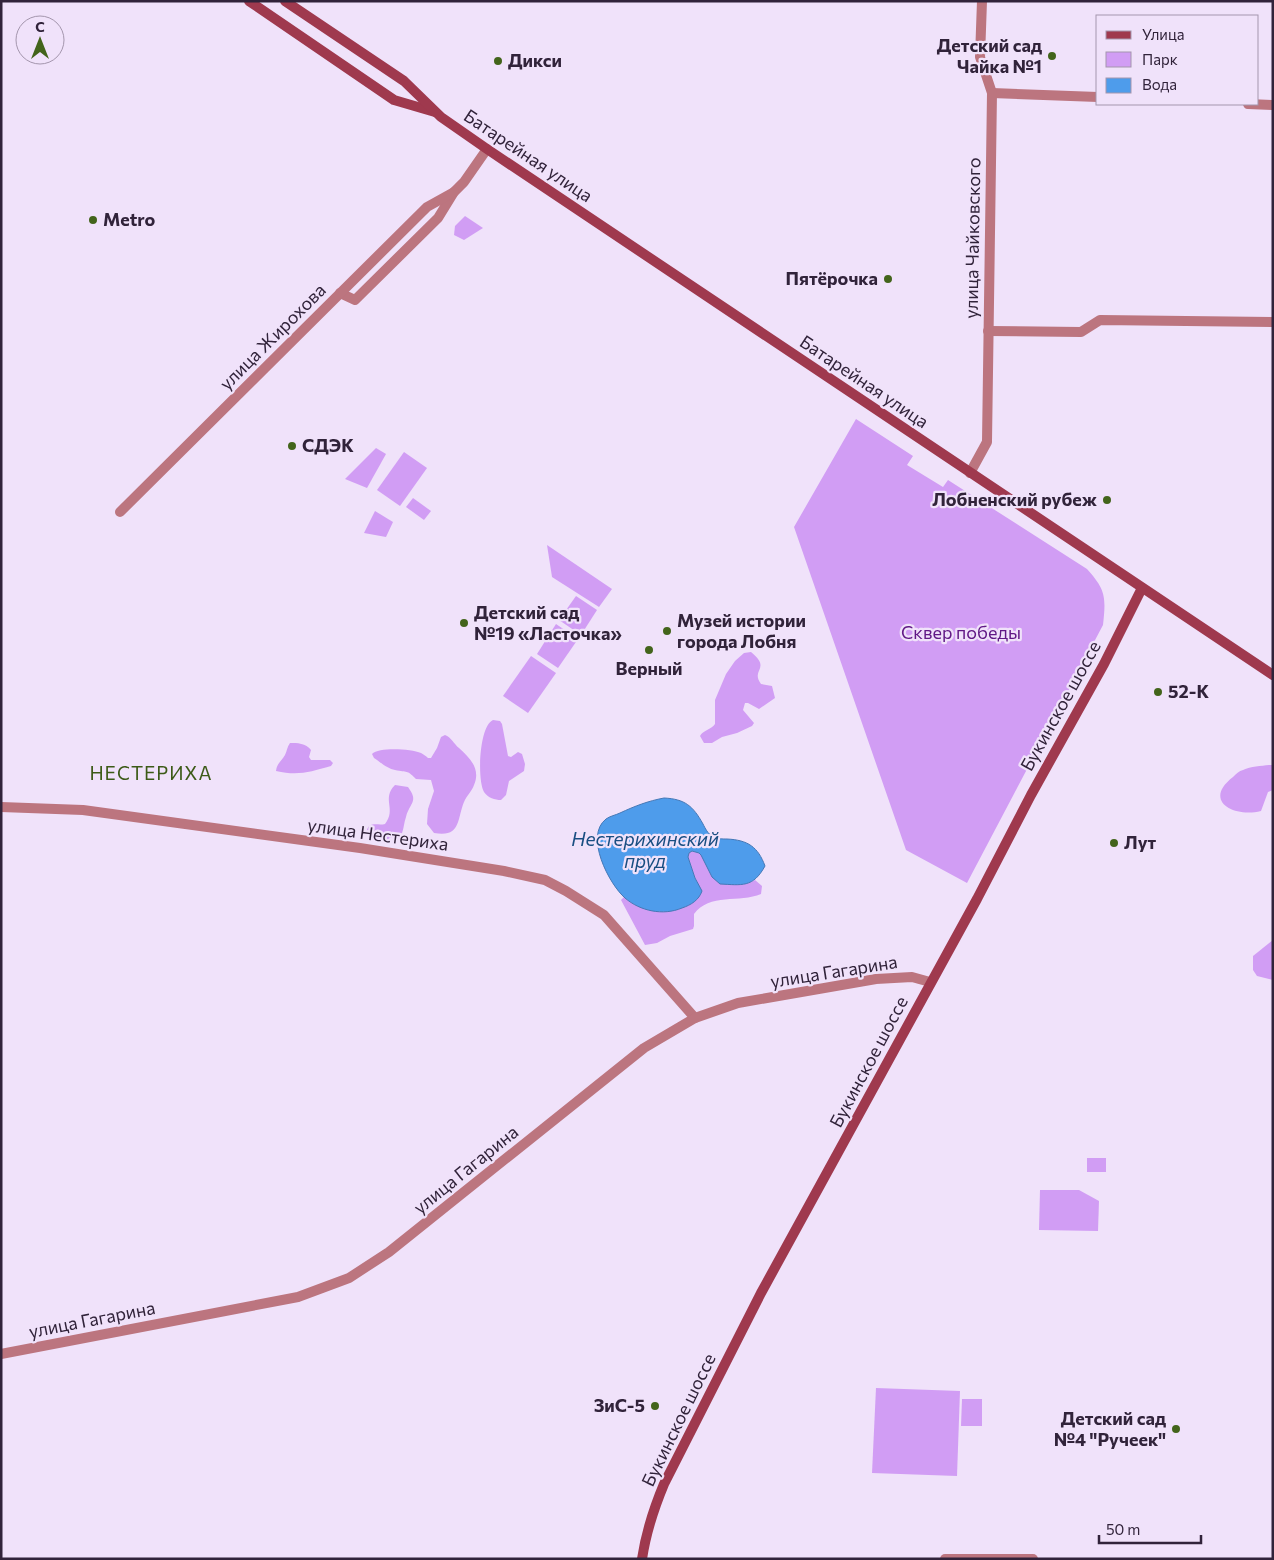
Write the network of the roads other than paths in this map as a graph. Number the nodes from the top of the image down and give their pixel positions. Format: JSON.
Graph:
{"nodes":[{"id":1,"x":249,"y":1,"type":"edge"},
{"id":2,"x":285,"y":1,"type":"edge"},
{"id":3,"x":982,"y":1,"type":"edge"},
{"id":4,"x":992,"y":93,"type":"junction"},
{"id":5,"x":1096,"y":97,"type":"edge"},
{"id":6,"x":1259,"y":104,"type":"edge"},
{"id":7,"x":1273,"y":105,"type":"edge"},
{"id":8,"x":438,"y":113,"type":"junction"},
{"id":9,"x":487,"y":149,"type":"junction"},
{"id":10,"x":454,"y":192,"type":"junction"},
{"id":11,"x":340,"y":293,"type":"junction"},
{"id":12,"x":1273,"y":322,"type":"edge"},
{"id":13,"x":988,"y":331,"type":"junction"},
{"id":14,"x":970,"y":473,"type":"junction"},
{"id":15,"x":120,"y":512,"type":"dead end"},
{"id":16,"x":1142,"y":588,"type":"junction"},
{"id":17,"x":1273,"y":675,"type":"edge"},
{"id":18,"x":1,"y":807,"type":"edge"},
{"id":19,"x":930,"y":982,"type":"junction"},
{"id":20,"x":695,"y":1018,"type":"junction"},
{"id":21,"x":1,"y":1354,"type":"edge"},
{"id":22,"x":642,"y":1559,"type":"edge"},
{"id":23,"x":945,"y":1559,"type":"edge"},
{"id":24,"x":1033,"y":1559,"type":"edge"}],
"edges":[{"from":1,"to":8,"type":"main road","name":"Батарейная улица"},
{"from":2,"to":8,"type":"main road","name":"Батарейная улица"},
{"from":3,"to":4,"type":"street","name":"улица Чайковского"},
{"from":4,"to":5,"type":"street"},
{"from":4,"to":13,"type":"street","name":"улица Чайковского"},
{"from":6,"to":7,"type":"street"},
{"from":8,"to":9,"type":"main road","name":"Батарейная улица"},
{"from":9,"to":10,"type":"street","name":"улица Жирохова"},
{"from":9,"to":14,"type":"main road","name":"Батарейная улица"},
{"from":10,"to":11,"type":"street","name":"улица Жирохова"},
{"from":10,"to":11,"type":"street","name":"улица Жирохова"},
{"from":11,"to":15,"type":"street","name":"улица Жирохова"},
{"from":12,"to":13,"type":"street"},
{"from":13,"to":14,"type":"street","name":"улица Чайковского"},
{"from":14,"to":16,"type":"main road","name":"Батарейная улица"},
{"from":16,"to":17,"type":"main road","name":"Батарейная улица"},
{"from":16,"to":19,"type":"main road","name":"Букинское шоссе"},
{"from":18,"to":20,"type":"street","name":"улица Нестериха"},
{"from":19,"to":20,"type":"street","name":"улица Гагарина"},
{"from":19,"to":22,"type":"main road","name":"Букинское шоссе"},
{"from":20,"to":21,"type":"street","name":"улица Гагарина"},
{"from":23,"to":24,"type":"street"}]}
